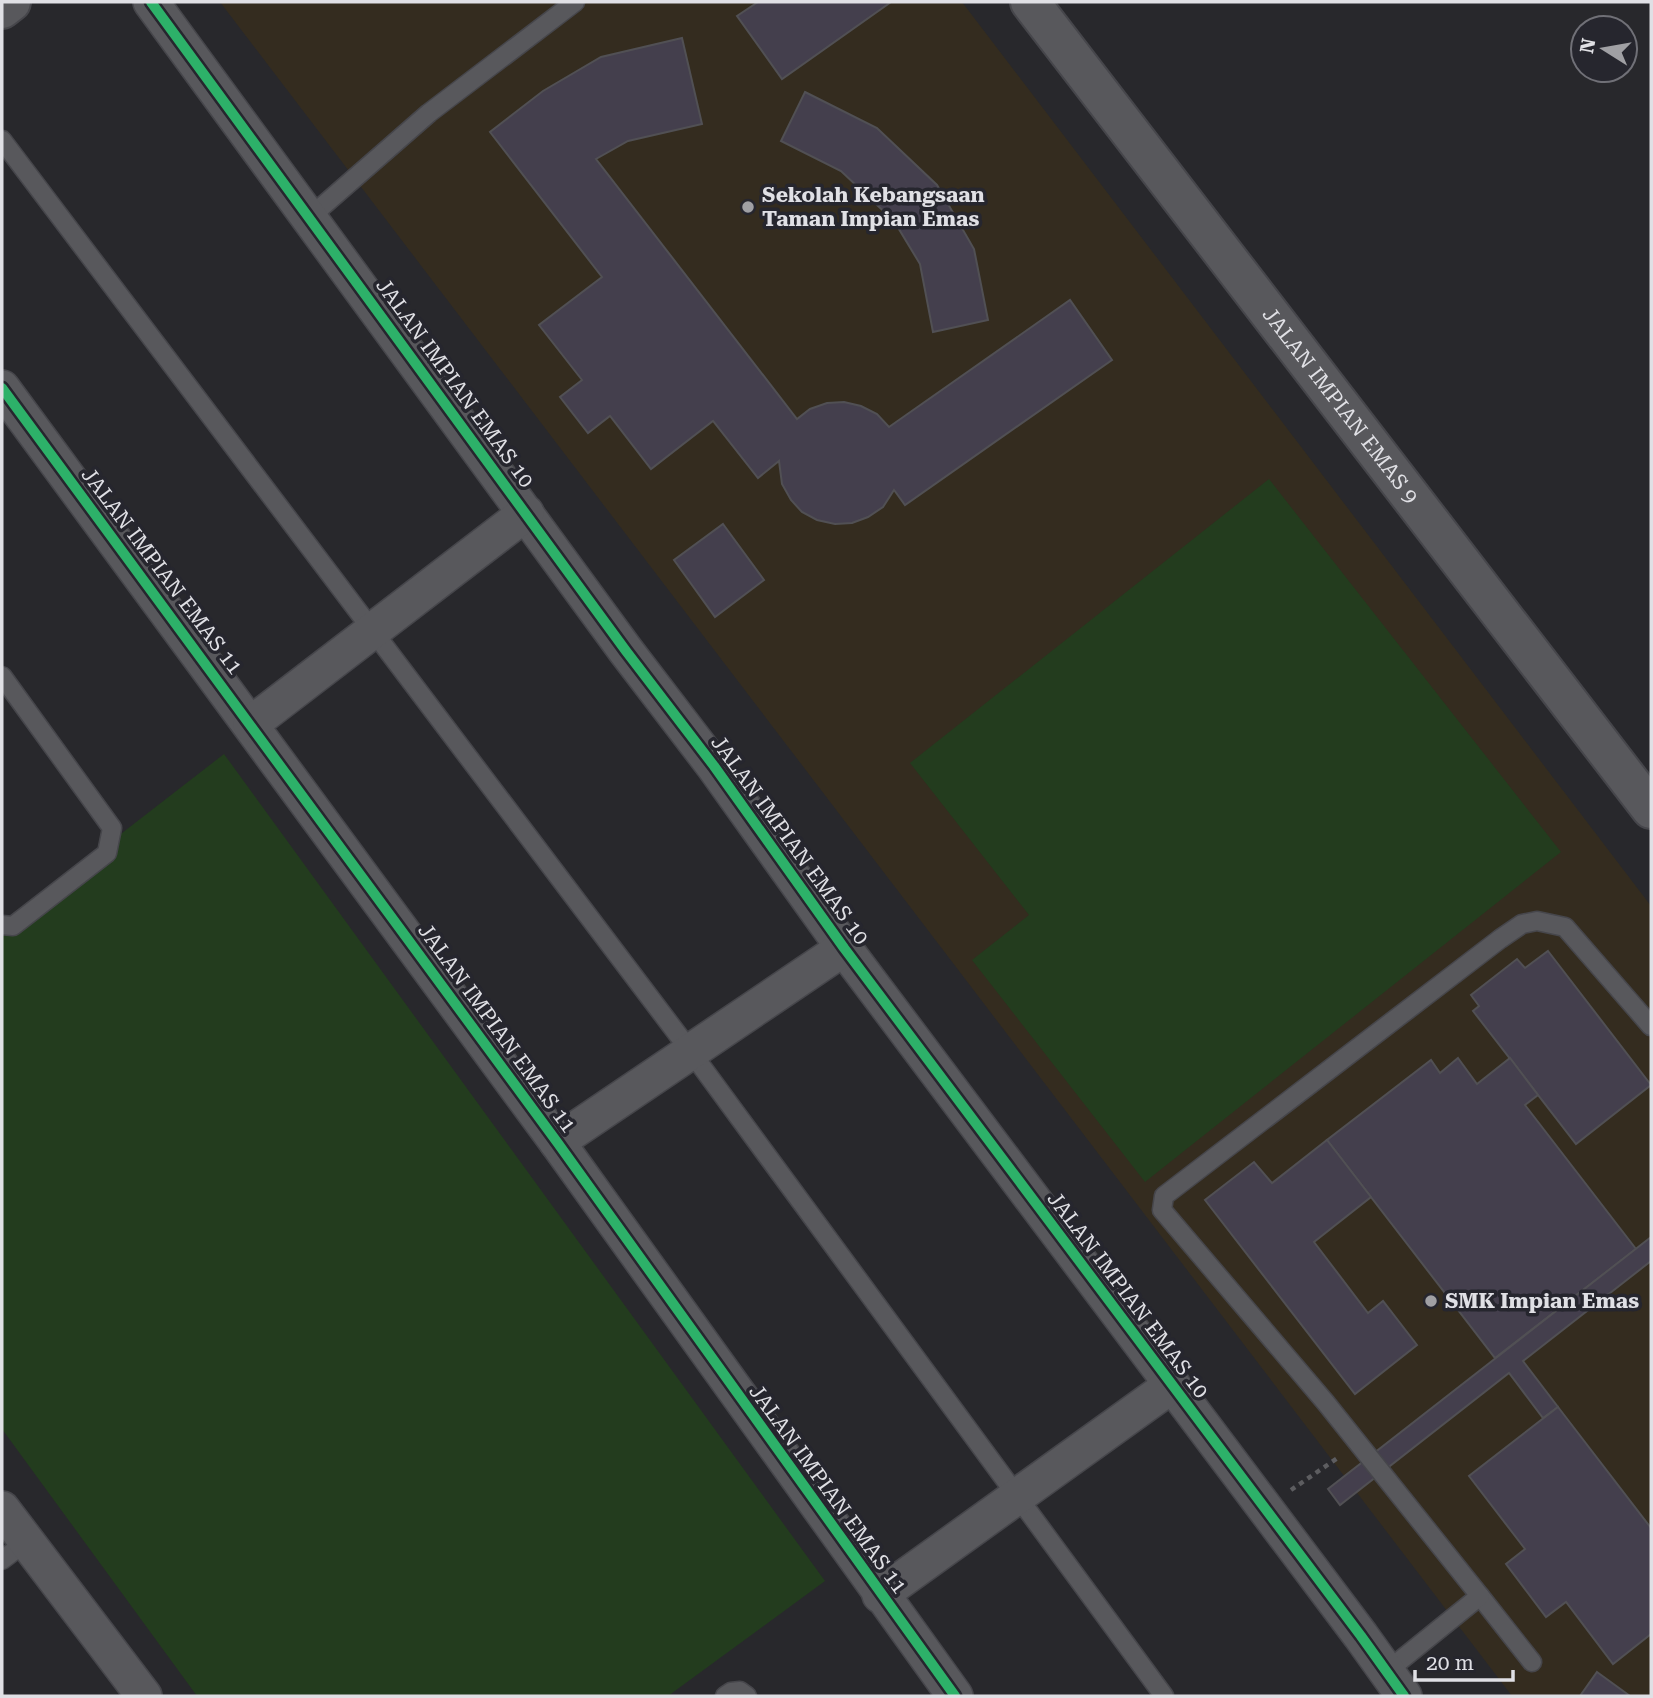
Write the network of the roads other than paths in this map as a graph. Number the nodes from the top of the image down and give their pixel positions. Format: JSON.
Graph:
{"nodes":[{"id":1,"x":11,"y":2,"type":"edge"},
{"id":2,"x":151,"y":2,"type":"edge"},
{"id":3,"x":575,"y":2,"type":"edge"},
{"id":4,"x":1030,"y":2,"type":"edge"},
{"id":5,"x":2,"y":9,"type":"edge"},
{"id":6,"x":2,"y":141,"type":"edge"},
{"id":7,"x":310,"y":217,"type":"junction"},
{"id":8,"x":2,"y":388,"type":"edge"},
{"id":9,"x":526,"y":513,"type":"junction"},
{"id":10,"x":371,"y":631,"type":"junction"},
{"id":11,"x":2,"y":676,"type":"edge"},
{"id":12,"x":251,"y":723,"type":"junction"},
{"id":13,"x":1651,"y":809,"type":"edge"},
{"id":14,"x":2,"y":925,"type":"edge"},
{"id":15,"x":844,"y":948,"type":"junction"},
{"id":16,"x":1651,"y":1026,"type":"edge"},
{"id":17,"x":691,"y":1052,"type":"junction"},
{"id":18,"x":557,"y":1142,"type":"junction"},
{"id":19,"x":1172,"y":1385,"type":"junction"},
{"id":20,"x":1016,"y":1497,"type":"junction"},
{"id":21,"x":2,"y":1509,"type":"edge"},
{"id":22,"x":14,"y":1551,"type":"edge"},
{"id":23,"x":880,"y":1595,"type":"junction"},
{"id":24,"x":1479,"y":1596,"type":"junction"},
{"id":25,"x":1532,"y":1662,"type":"dead end"},
{"id":26,"x":1395,"y":1684,"type":"edge"},
{"id":27,"x":144,"y":1696,"type":"edge"},
{"id":28,"x":725,"y":1696,"type":"edge"},
{"id":29,"x":747,"y":1696,"type":"edge"},
{"id":30,"x":955,"y":1696,"type":"edge"},
{"id":31,"x":1164,"y":1696,"type":"edge"}],
"edges":[{"from":1,"to":5,"type":"street"},
{"from":2,"to":7,"type":"street","name":"JALAN IMPIAN EMAS 10"},
{"from":3,"to":7,"type":"lane"},
{"from":4,"to":13,"type":"street","name":"JALAN IMPIAN EMAS 9"},
{"from":6,"to":10,"type":"lane"},
{"from":7,"to":9,"type":"street","name":"JALAN IMPIAN EMAS 10"},
{"from":8,"to":12,"type":"street","name":"JALAN IMPIAN EMAS 11"},
{"from":9,"to":10,"type":"street"},
{"from":9,"to":15,"type":"street","name":"JALAN IMPIAN EMAS 10"},
{"from":10,"to":12,"type":"street"},
{"from":10,"to":17,"type":"lane"},
{"from":11,"to":14,"type":"lane"},
{"from":12,"to":18,"type":"street","name":"JALAN IMPIAN EMAS 11"},
{"from":15,"to":17,"type":"street"},
{"from":15,"to":19,"type":"street","name":"JALAN IMPIAN EMAS 10"},
{"from":16,"to":24,"type":"lane"},
{"from":17,"to":18,"type":"street"},
{"from":17,"to":20,"type":"lane"},
{"from":18,"to":23,"type":"street","name":"JALAN IMPIAN EMAS 11"},
{"from":19,"to":20,"type":"street"},
{"from":19,"to":26,"type":"street","name":"JALAN IMPIAN EMAS 10"},
{"from":20,"to":23,"type":"street"},
{"from":20,"to":31,"type":"lane"},
{"from":21,"to":22,"type":"street"},
{"from":22,"to":27,"type":"street"},
{"from":23,"to":30,"type":"street","name":"JALAN IMPIAN EMAS 11"},
{"from":24,"to":25,"type":"lane"},
{"from":24,"to":26,"type":"lane"},
{"from":28,"to":29,"type":"lane"}]}
